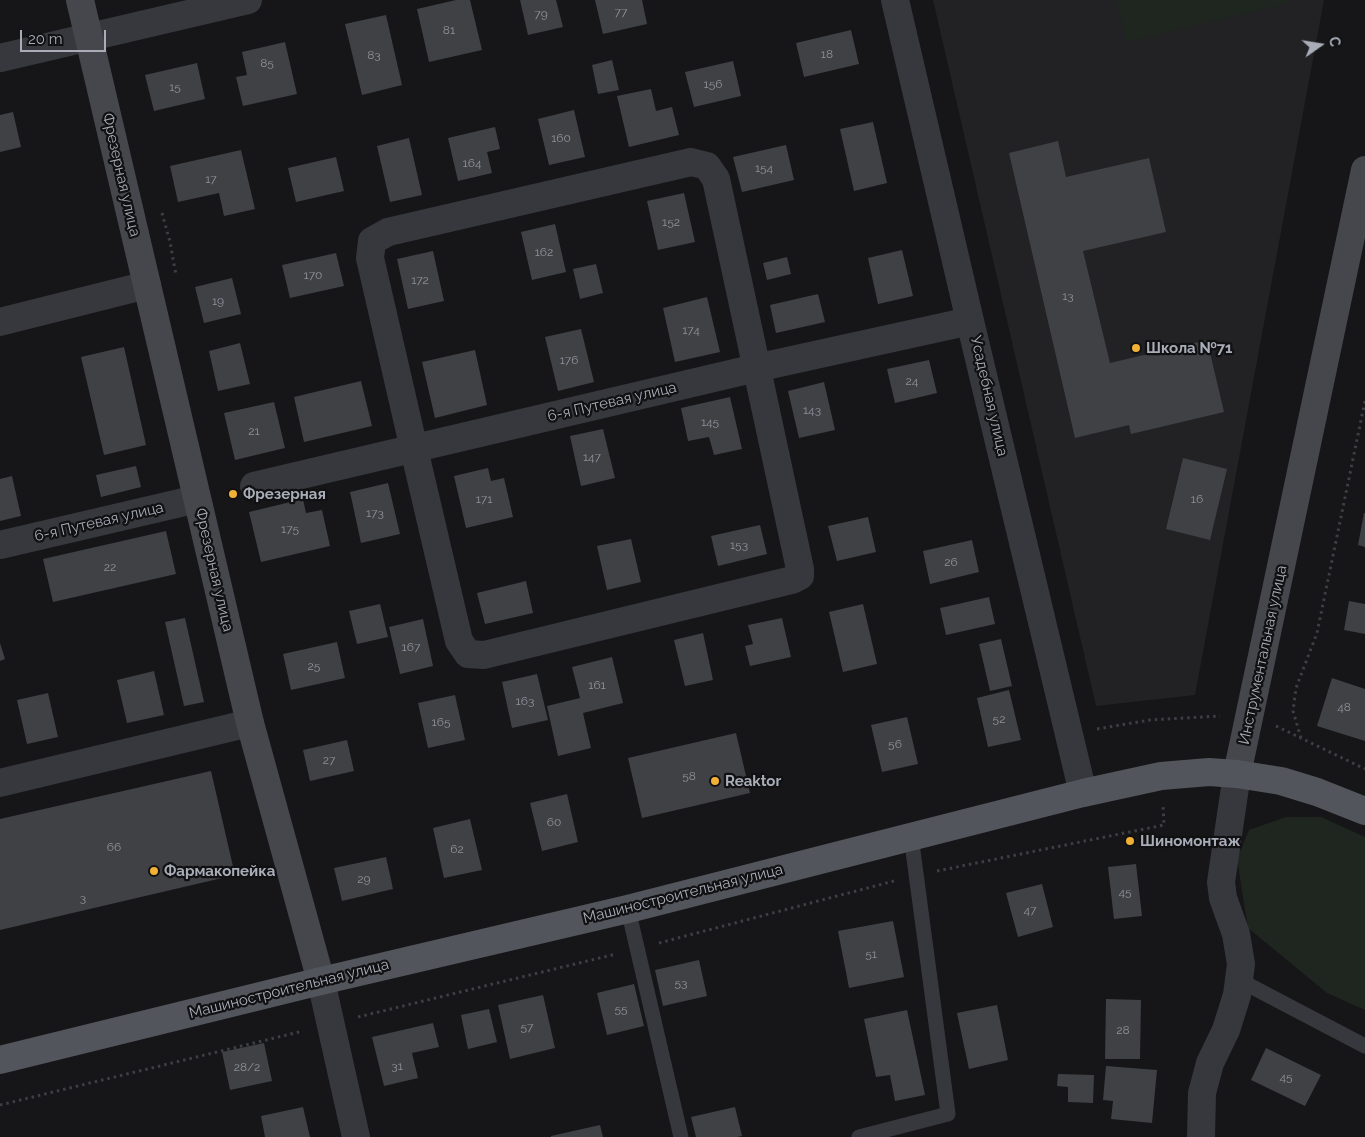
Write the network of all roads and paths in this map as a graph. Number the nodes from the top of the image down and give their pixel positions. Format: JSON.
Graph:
{"nodes":[{"id":1,"x":80,"y":0,"type":"edge"},
{"id":2,"x":248,"y":0,"type":"edge"},
{"id":3,"x":896,"y":0,"type":"edge"},
{"id":4,"x":89,"y":37,"type":"junction"},
{"id":5,"x":0,"y":58,"type":"edge"},
{"id":6,"x":1365,"y":170,"type":"edge"},
{"id":7,"x":1357,"y":248,"type":"edge"},
{"id":8,"x":147,"y":285,"type":"junction"},
{"id":9,"x":970,"y":320,"type":"junction"},
{"id":10,"x":0,"y":322,"type":"edge"},
{"id":11,"x":756,"y":368,"type":"junction"},
{"id":12,"x":1365,"y":400,"type":"edge"},
{"id":13,"x":414,"y":449,"type":"junction"},
{"id":14,"x":254,"y":486,"type":"dead end"},
{"id":15,"x":197,"y":499,"type":"junction"},
{"id":16,"x":0,"y":545,"type":"edge"},
{"id":17,"x":250,"y":722,"type":"junction"},
{"id":18,"x":1301,"y":738,"type":"dead end"},
{"id":19,"x":1237,"y":774,"type":"junction"},
{"id":20,"x":0,"y":783,"type":"edge"},
{"id":21,"x":1083,"y":792,"type":"junction"},
{"id":22,"x":1163,"y":803,"type":"dead end"},
{"id":23,"x":1365,"y":811,"type":"edge"},
{"id":24,"x":911,"y":836,"type":"junction"},
{"id":25,"x":916,"y":875,"type":"junction"},
{"id":26,"x":628,"y":909,"type":"junction"},
{"id":27,"x":638,"y":948,"type":"junction"},
{"id":28,"x":1239,"y":980,"type":"junction"},
{"id":29,"x":321,"y":981,"type":"junction"},
{"id":30,"x":331,"y":1024,"type":"junction"},
{"id":31,"x":1365,"y":1046,"type":"edge"},
{"id":32,"x":0,"y":1060,"type":"edge"},
{"id":33,"x":0,"y":1105,"type":"edge"},
{"id":34,"x":356,"y":1137,"type":"edge"},
{"id":35,"x":681,"y":1137,"type":"edge"},
{"id":36,"x":859,"y":1137,"type":"edge"},
{"id":37,"x":1201,"y":1137,"type":"edge"}],
"edges":[{"from":1,"to":4,"type":"main road","name":"Фрезерная улица"},
{"from":2,"to":4,"type":"street"},
{"from":3,"to":9,"type":"street","name":"Усадебная улица"},
{"from":4,"to":5,"type":"street"},
{"from":4,"to":8,"type":"main road","name":"Фрезерная улица"},
{"from":6,"to":7,"type":"main road","name":"Инструментальная улица"},
{"from":7,"to":19,"type":"main road","name":"Инструментальная улица"},
{"from":8,"to":10,"type":"street"},
{"from":8,"to":15,"type":"main road","name":"Фрезерная улица"},
{"from":9,"to":11,"type":"street","name":"6-я Путевая улица"},
{"from":9,"to":21,"type":"street","name":"Усадебная улица"},
{"from":11,"to":13,"type":"street","name":"6-я Путевая улица"},
{"from":11,"to":13,"type":"street"},
{"from":11,"to":13,"type":"street"},
{"from":12,"to":18,"type":"path"},
{"from":13,"to":14,"type":"street","name":"6-я Путевая улица"},
{"from":15,"to":16,"type":"street","name":"6-я Путевая улица"},
{"from":15,"to":17,"type":"main road","name":"Фрезерная улица"},
{"from":17,"to":20,"type":"street"},
{"from":17,"to":29,"type":"main road","name":"Фрезерная улица"},
{"from":19,"to":21,"type":"main road","name":"Машиностроительная улица"},
{"from":19,"to":23,"type":"main road","name":"Машиностроительная улица"},
{"from":19,"to":28,"type":"street","name":"Инструментальная улица"},
{"from":21,"to":24,"type":"main road","name":"Машиностроительная улица"},
{"from":22,"to":25,"type":"path"},
{"from":24,"to":25,"type":"lane"},
{"from":24,"to":26,"type":"main road","name":"Машиностроительная улица"},
{"from":25,"to":27,"type":"path"},
{"from":25,"to":36,"type":"lane"},
{"from":26,"to":27,"type":"lane"},
{"from":26,"to":29,"type":"main road","name":"Машиностроительная улица"},
{"from":27,"to":30,"type":"path"},
{"from":27,"to":35,"type":"lane"},
{"from":28,"to":31,"type":"lane"},
{"from":28,"to":37,"type":"street","name":"Инструментальная улица"},
{"from":29,"to":30,"type":"street","name":"Фрезерная улица"},
{"from":29,"to":32,"type":"main road","name":"Машиностроительная улица"},
{"from":30,"to":33,"type":"path"},
{"from":30,"to":34,"type":"street","name":"Фрезерная улица"}]}
